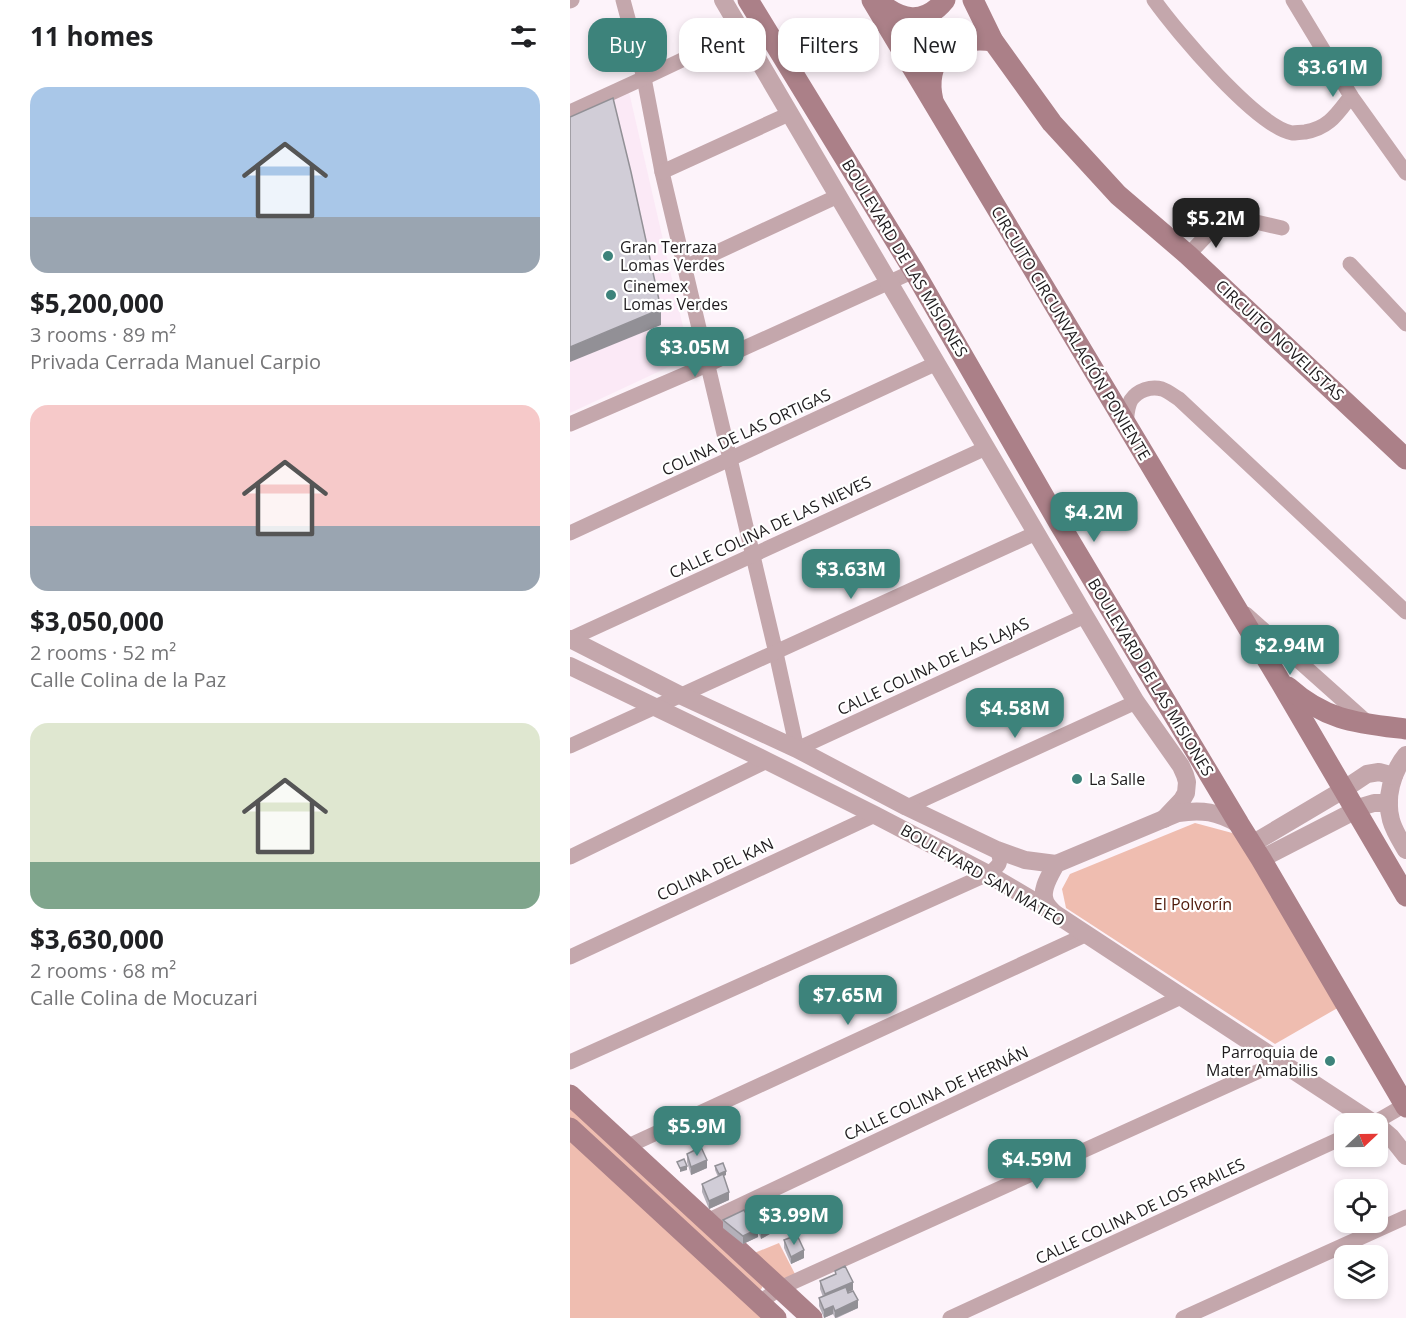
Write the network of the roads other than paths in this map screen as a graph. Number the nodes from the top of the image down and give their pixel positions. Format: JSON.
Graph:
{"nodes":[{"id":1,"x":623,"y":0,"type":"edge"},
{"id":2,"x":723,"y":0,"type":"edge"},
{"id":3,"x":748,"y":0,"type":"edge"},
{"id":4,"x":872,"y":0,"type":"edge"},
{"id":5,"x":877,"y":0,"type":"edge"},
{"id":6,"x":945,"y":0,"type":"edge"},
{"id":7,"x":974,"y":0,"type":"edge"},
{"id":8,"x":1154,"y":0,"type":"edge"},
{"id":9,"x":1293,"y":0,"type":"edge"},
{"id":10,"x":733,"y":18,"type":"edge"},
{"id":11,"x":993,"y":41,"type":"junction"},
{"id":12,"x":679,"y":61,"type":"edge"},
{"id":13,"x":764,"y":72,"type":"edge"},
{"id":14,"x":644,"y":78,"type":"junction"},
{"id":15,"x":1351,"y":96,"type":"junction"},
{"id":16,"x":935,"y":107,"type":"junction"},
{"id":17,"x":570,"y":112,"type":"edge"},
{"id":18,"x":789,"y":114,"type":"junction"},
{"id":19,"x":1404,"y":165,"type":"edge"},
{"id":20,"x":662,"y":172,"type":"junction"},
{"id":21,"x":838,"y":196,"type":"junction"},
{"id":22,"x":1282,"y":228,"type":"dead end"},
{"id":23,"x":1188,"y":255,"type":"junction"},
{"id":24,"x":1350,"y":264,"type":"dead end"},
{"id":25,"x":685,"y":267,"type":"junction"},
{"id":26,"x":914,"y":271,"type":"junction"},
{"id":27,"x":890,"y":283,"type":"junction"},
{"id":28,"x":1406,"y":324,"type":"edge"},
{"id":29,"x":937,"y":363,"type":"junction"},
{"id":30,"x":709,"y":364,"type":"junction"},
{"id":31,"x":570,"y":424,"type":"edge"},
{"id":32,"x":1126,"y":424,"type":"junction"},
{"id":33,"x":986,"y":448,"type":"junction"},
{"id":34,"x":730,"y":459,"type":"junction"},
{"id":35,"x":1406,"y":459,"type":"edge"},
{"id":36,"x":570,"y":533,"type":"edge"},
{"id":37,"x":1036,"y":533,"type":"junction"},
{"id":38,"x":752,"y":555,"type":"junction"},
{"id":39,"x":1232,"y":602,"type":"junction"},
{"id":40,"x":1406,"y":612,"type":"edge"},
{"id":41,"x":1085,"y":616,"type":"junction"},
{"id":42,"x":570,"y":639,"type":"edge"},
{"id":43,"x":776,"y":653,"type":"junction"},
{"id":44,"x":570,"y":666,"type":"edge"},
{"id":45,"x":1277,"y":676,"type":"junction"},
{"id":46,"x":680,"y":695,"type":"junction"},
{"id":47,"x":1136,"y":702,"type":"junction"},
{"id":48,"x":655,"y":707,"type":"junction"},
{"id":49,"x":1369,"y":725,"type":"junction"},
{"id":50,"x":1406,"y":729,"type":"edge"},
{"id":51,"x":570,"y":746,"type":"edge"},
{"id":52,"x":797,"y":749,"type":"junction"},
{"id":53,"x":1406,"y":755,"type":"edge"},
{"id":54,"x":767,"y":761,"type":"junction"},
{"id":55,"x":1394,"y":776,"type":"junction"},
{"id":56,"x":1343,"y":790,"type":"junction"},
{"id":57,"x":1389,"y":803,"type":"junction"},
{"id":58,"x":907,"y":807,"type":"junction"},
{"id":59,"x":1356,"y":810,"type":"junction"},
{"id":60,"x":875,"y":815,"type":"junction"},
{"id":61,"x":1164,"y":819,"type":"junction"},
{"id":62,"x":1239,"y":824,"type":"junction"},
{"id":63,"x":997,"y":850,"type":"junction"},
{"id":64,"x":1406,"y":850,"type":"edge"},
{"id":65,"x":1256,"y":851,"type":"junction"},
{"id":66,"x":570,"y":856,"type":"edge"},
{"id":67,"x":1056,"y":864,"type":"junction"},
{"id":68,"x":988,"y":874,"type":"junction"},
{"id":69,"x":1406,"y":896,"type":"edge"},
{"id":70,"x":1054,"y":913,"type":"junction"},
{"id":71,"x":1085,"y":935,"type":"junction"},
{"id":72,"x":570,"y":957,"type":"edge"},
{"id":73,"x":1181,"y":997,"type":"junction"},
{"id":74,"x":570,"y":1062,"type":"edge"},
{"id":75,"x":1279,"y":1062,"type":"junction"},
{"id":76,"x":570,"y":1095,"type":"edge"},
{"id":77,"x":1405,"y":1106,"type":"edge"},
{"id":78,"x":1358,"y":1113,"type":"edge"},
{"id":79,"x":1388,"y":1116,"type":"edge"},
{"id":80,"x":570,"y":1128,"type":"edge"},
{"id":81,"x":1388,"y":1135,"type":"edge"},
{"id":82,"x":1334,"y":1142,"type":"edge"},
{"id":83,"x":626,"y":1147,"type":"junction"},
{"id":84,"x":1406,"y":1156,"type":"edge"},
{"id":85,"x":1406,"y":1217,"type":"edge"},
{"id":86,"x":707,"y":1221,"type":"junction"},
{"id":87,"x":780,"y":1288,"type":"junction"},
{"id":88,"x":760,"y":1302,"type":"junction"},
{"id":89,"x":776,"y":1318,"type":"edge"},
{"id":90,"x":812,"y":1318,"type":"edge"},
{"id":91,"x":950,"y":1318,"type":"edge"},
{"id":92,"x":1183,"y":1318,"type":"edge"}],
"edges":[{"from":1,"to":14,"type":"street"},
{"from":2,"to":10,"type":"street","name":"BOULEVARD DE LAS MISIONES"},
{"from":3,"to":26,"type":"main road","name":"BOULEVARD DE LAS MISIONES"},
{"from":4,"to":16,"type":"main road","name":"CIRCUITO CIRCUNVALACIÓN PONIENTE"},
{"from":5,"to":6,"type":"main road"},
{"from":7,"to":11,"type":"main road","name":"CIRCUITO NOVELISTAS"},
{"from":8,"to":15,"type":"street"},
{"from":9,"to":15,"type":"street"},
{"from":11,"to":16,"type":"main road"},
{"from":11,"to":23,"type":"main road","name":"CIRCUITO NOVELISTAS"},
{"from":12,"to":14,"type":"street"},
{"from":13,"to":18,"type":"street","name":"BOULEVARD DE LAS MISIONES"},
{"from":14,"to":17,"type":"street"},
{"from":14,"to":20,"type":"street"},
{"from":15,"to":19,"type":"street"},
{"from":16,"to":32,"type":"main road","name":"CIRCUITO CIRCUNVALACIÓN PONIENTE"},
{"from":18,"to":20,"type":"street"},
{"from":18,"to":21,"type":"street","name":"BOULEVARD DE LAS MISIONES"},
{"from":20,"to":25,"type":"street"},
{"from":21,"to":25,"type":"street"},
{"from":21,"to":27,"type":"street","name":"BOULEVARD DE LAS MISIONES"},
{"from":22,"to":23,"type":"street"},
{"from":23,"to":35,"type":"main road","name":"CIRCUITO NOVELISTAS"},
{"from":24,"to":28,"type":"street"},
{"from":25,"to":30,"type":"street"},
{"from":26,"to":27,"type":"street"},
{"from":26,"to":62,"type":"main road","name":"BOULEVARD DE LAS MISIONES"},
{"from":27,"to":29,"type":"street","name":"BOULEVARD DE LAS MISIONES"},
{"from":27,"to":30,"type":"street"},
{"from":29,"to":33,"type":"street","name":"BOULEVARD DE LAS MISIONES"},
{"from":29,"to":34,"type":"street","name":"COLINA DE LAS ORTIGAS"},
{"from":30,"to":31,"type":"street"},
{"from":30,"to":34,"type":"street"},
{"from":32,"to":39,"type":"main road","name":"CIRCUITO CIRCUNVALACIÓN PONIENTE"},
{"from":32,"to":40,"type":"street"},
{"from":33,"to":37,"type":"street","name":"BOULEVARD DE LAS MISIONES"},
{"from":33,"to":38,"type":"street","name":"CALLE COLINA DE LAS NIEVES"},
{"from":34,"to":36,"type":"street","name":"COLINA DE LAS ORTIGAS"},
{"from":34,"to":38,"type":"street"},
{"from":37,"to":41,"type":"street","name":"BOULEVARD DE LAS MISIONES"},
{"from":37,"to":43,"type":"street"},
{"from":38,"to":42,"type":"street","name":"CALLE COLINA DE LAS NIEVES"},
{"from":38,"to":43,"type":"street"},
{"from":39,"to":45,"type":"main road","name":"CIRCUITO CIRCUNVALACIÓN PONIENTE"},
{"from":39,"to":49,"type":"street"},
{"from":41,"to":47,"type":"street","name":"BOULEVARD DE LAS MISIONES"},
{"from":41,"to":52,"type":"street","name":"CALLE COLINA DE LAS LAJAS"},
{"from":42,"to":46,"type":"street","name":"BOULEVARD SAN MATEO"},
{"from":43,"to":46,"type":"street"},
{"from":43,"to":52,"type":"street"},
{"from":44,"to":48,"type":"street","name":"BOULEVARD SAN MATEO"},
{"from":45,"to":49,"type":"main road"},
{"from":45,"to":56,"type":"main road","name":"CIRCUITO CIRCUNVALACIÓN PONIENTE"},
{"from":46,"to":48,"type":"street"},
{"from":46,"to":52,"type":"street","name":"BOULEVARD SAN MATEO"},
{"from":47,"to":58,"type":"street"},
{"from":47,"to":61,"type":"street","name":"BOULEVARD DE LAS MISIONES"},
{"from":48,"to":51,"type":"street"},
{"from":48,"to":54,"type":"street","name":"BOULEVARD SAN MATEO"},
{"from":49,"to":50,"type":"main road"},
{"from":52,"to":58,"type":"street","name":"BOULEVARD SAN MATEO"},
{"from":53,"to":55,"type":"street"},
{"from":54,"to":60,"type":"street","name":"BOULEVARD SAN MATEO"},
{"from":54,"to":66,"type":"street"},
{"from":55,"to":56,"type":"street"},
{"from":55,"to":57,"type":"street"},
{"from":56,"to":59,"type":"main road","name":"CIRCUITO CIRCUNVALACIÓN PONIENTE"},
{"from":56,"to":65,"type":"street"},
{"from":57,"to":59,"type":"street"},
{"from":57,"to":64,"type":"street"},
{"from":58,"to":63,"type":"street","name":"BOULEVARD SAN MATEO"},
{"from":59,"to":65,"type":"street"},
{"from":59,"to":69,"type":"main road","name":"CIRCUITO CIRCUNVALACIÓN PONIENTE"},
{"from":60,"to":68,"type":"street","name":"BOULEVARD SAN MATEO"},
{"from":60,"to":72,"type":"street","name":"COLINA DEL KAN"},
{"from":61,"to":62,"type":"street"},
{"from":61,"to":67,"type":"street"},
{"from":62,"to":65,"type":"main road","name":"BOULEVARD DE LAS MISIONES"},
{"from":63,"to":67,"type":"street","name":"BOULEVARD SAN MATEO"},
{"from":63,"to":68,"type":"street"},
{"from":65,"to":77,"type":"main road","name":"BOULEVARD DE LAS MISIONES"},
{"from":67,"to":70,"type":"street"},
{"from":68,"to":70,"type":"street","name":"BOULEVARD SAN MATEO"},
{"from":68,"to":74,"type":"street"},
{"from":70,"to":71,"type":"street","name":"BOULEVARD SAN MATEO"},
{"from":71,"to":73,"type":"street","name":"BOULEVARD SAN MATEO"},
{"from":71,"to":83,"type":"street"},
{"from":73,"to":75,"type":"street","name":"BOULEVARD SAN MATEO"},
{"from":73,"to":86,"type":"street","name":"CALLE COLINA DE HERNÁN"},
{"from":75,"to":78,"type":"street","name":"BOULEVARD SAN MATEO"},
{"from":75,"to":87,"type":"street"},
{"from":76,"to":83,"type":"main road"},
{"from":77,"to":79,"type":"street"},
{"from":80,"to":88,"type":"main road"},
{"from":81,"to":84,"type":"street"},
{"from":82,"to":91,"type":"street","name":"CALLE COLINA DE LOS FRAILES"},
{"from":83,"to":86,"type":"main road"},
{"from":85,"to":92,"type":"street"},
{"from":86,"to":87,"type":"main road"},
{"from":87,"to":88,"type":"street"},
{"from":87,"to":90,"type":"main road"},
{"from":88,"to":89,"type":"main road"}]}
